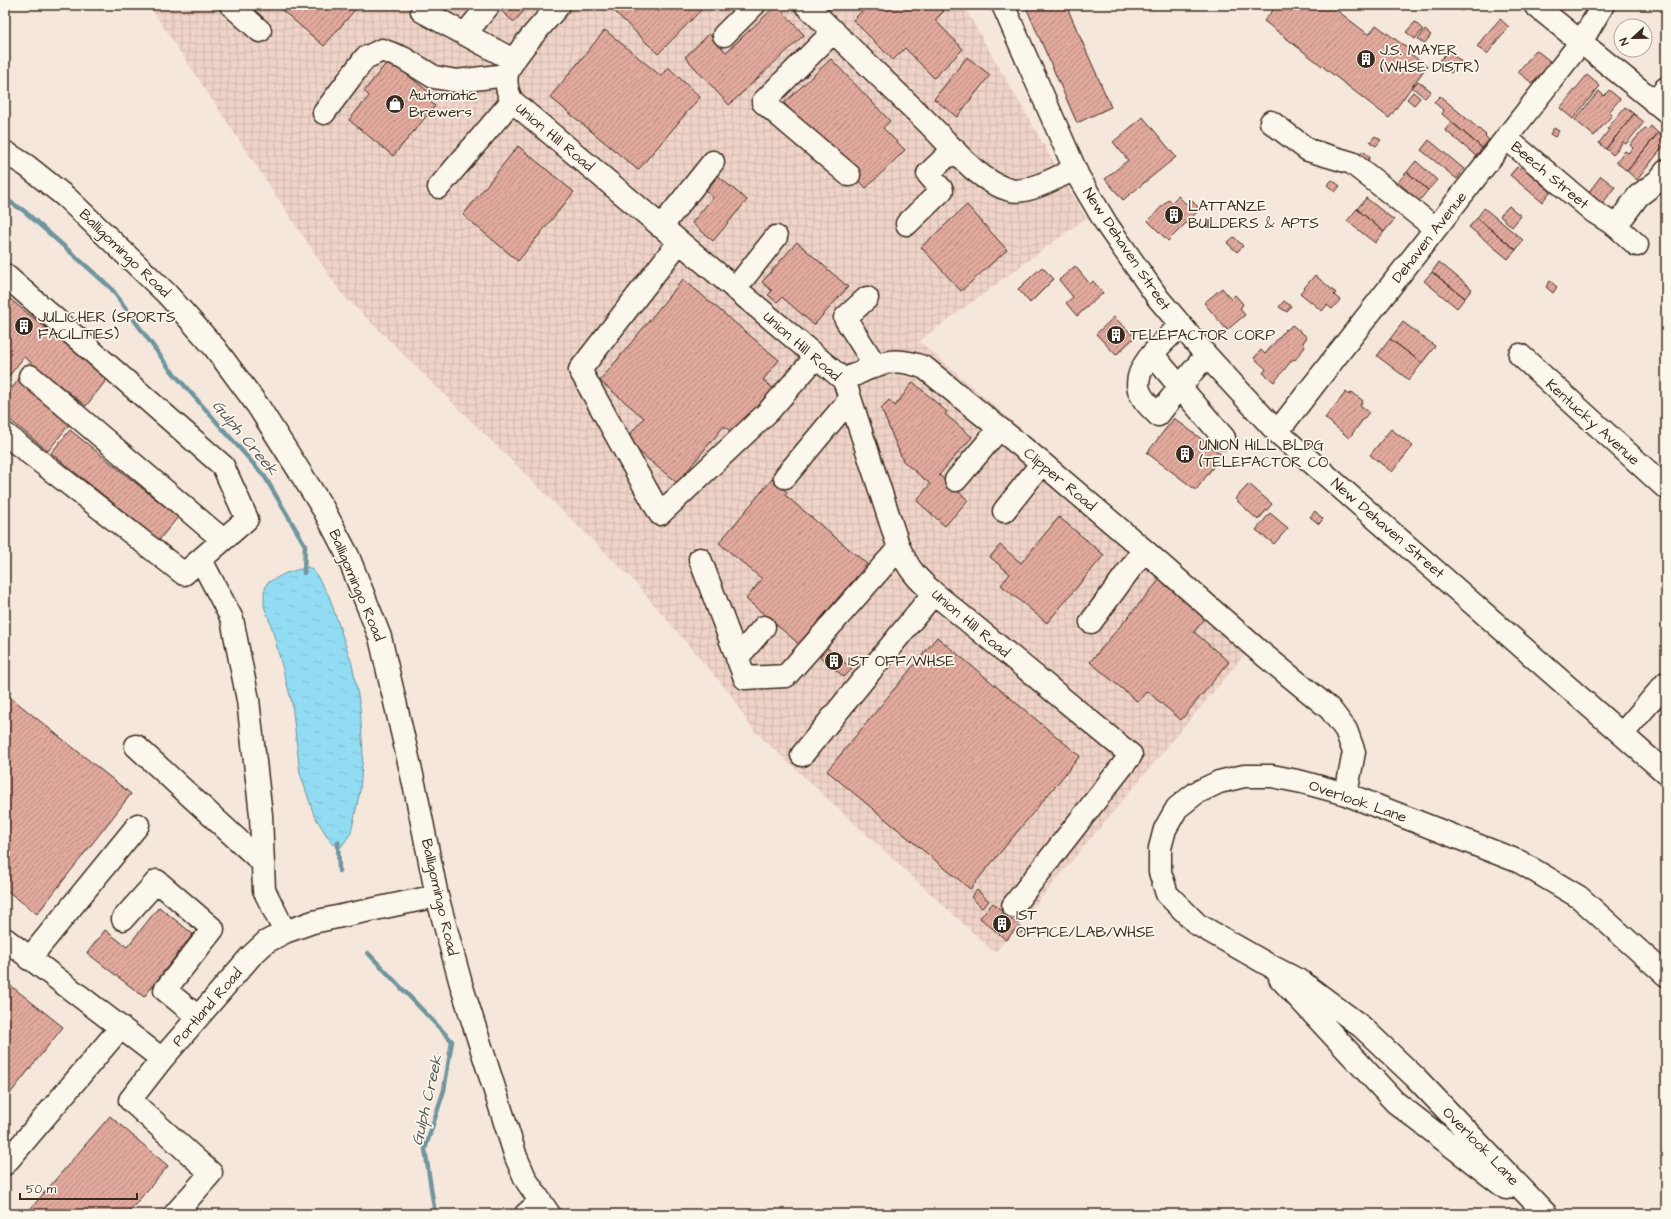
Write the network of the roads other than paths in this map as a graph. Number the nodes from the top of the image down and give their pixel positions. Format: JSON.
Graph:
{"nodes":[{"id":1,"x":231,"y":5,"type":"edge"},
{"id":2,"x":427,"y":5,"type":"edge"},
{"id":3,"x":489,"y":5,"type":"edge"},
{"id":4,"x":559,"y":5,"type":"edge"},
{"id":5,"x":754,"y":5,"type":"edge"},
{"id":6,"x":1003,"y":5,"type":"edge"},
{"id":7,"x":1535,"y":5,"type":"edge"},
{"id":8,"x":1603,"y":5,"type":"edge"},
{"id":9,"x":822,"y":14,"type":"edge"},
{"id":10,"x":260,"y":31,"type":"dead end"},
{"id":11,"x":465,"y":34,"type":"junction"},
{"id":12,"x":724,"y":35,"type":"dead end"},
{"id":13,"x":1580,"y":42,"type":"junction"},
{"id":14,"x":510,"y":68,"type":"junction"},
{"id":15,"x":512,"y":101,"type":"junction"},
{"id":16,"x":1662,"y":101,"type":"edge"},
{"id":17,"x":324,"y":113,"type":"dead end"},
{"id":18,"x":1271,"y":122,"type":"dead end"},
{"id":19,"x":1506,"y":138,"type":"junction"},
{"id":20,"x":954,"y":149,"type":"junction"},
{"id":21,"x":5,"y":152,"type":"edge"},
{"id":22,"x":713,"y":162,"type":"dead end"},
{"id":23,"x":1075,"y":169,"type":"junction"},
{"id":24,"x":1666,"y":171,"type":"edge"},
{"id":25,"x":849,"y":175,"type":"dead end"},
{"id":26,"x":439,"y":187,"type":"dead end"},
{"id":27,"x":907,"y":224,"type":"dead end"},
{"id":28,"x":1616,"y":226,"type":"junction"},
{"id":29,"x":661,"y":227,"type":"junction"},
{"id":30,"x":1435,"y":228,"type":"junction"},
{"id":31,"x":776,"y":237,"type":"dead end"},
{"id":32,"x":679,"y":242,"type":"junction"},
{"id":33,"x":1637,"y":245,"type":"dead end"},
{"id":34,"x":5,"y":275,"type":"edge"},
{"id":35,"x":735,"y":289,"type":"junction"},
{"id":36,"x":867,"y":298,"type":"dead end"},
{"id":37,"x":1180,"y":325,"type":"junction"},
{"id":38,"x":1153,"y":355,"type":"junction"},
{"id":39,"x":1206,"y":355,"type":"junction"},
{"id":40,"x":1520,"y":355,"type":"dead end"},
{"id":41,"x":816,"y":357,"type":"junction"},
{"id":42,"x":874,"y":365,"type":"junction"},
{"id":43,"x":30,"y":376,"type":"dead end"},
{"id":44,"x":1180,"y":387,"type":"junction"},
{"id":45,"x":847,"y":390,"type":"junction"},
{"id":46,"x":999,"y":429,"type":"junction"},
{"id":47,"x":1277,"y":432,"type":"junction"},
{"id":48,"x":5,"y":434,"type":"edge"},
{"id":49,"x":1224,"y":438,"type":"dead end"},
{"id":50,"x":1042,"y":464,"type":"junction"},
{"id":51,"x":785,"y":477,"type":"dead end"},
{"id":52,"x":956,"y":480,"type":"dead end"},
{"id":53,"x":1666,"y":488,"type":"edge"},
{"id":54,"x":1004,"y":511,"type":"dead end"},
{"id":55,"x":223,"y":540,"type":"junction"},
{"id":56,"x":899,"y":548,"type":"junction"},
{"id":57,"x":1144,"y":550,"type":"junction"},
{"id":58,"x":700,"y":559,"type":"dead end"},
{"id":59,"x":201,"y":560,"type":"junction"},
{"id":60,"x":934,"y":593,"type":"junction"},
{"id":61,"x":1091,"y":622,"type":"dead end"},
{"id":62,"x":764,"y":627,"type":"dead end"},
{"id":63,"x":738,"y":658,"type":"junction"},
{"id":64,"x":1666,"y":683,"type":"edge"},
{"id":65,"x":1623,"y":733,"type":"junction"},
{"id":66,"x":136,"y":746,"type":"dead end"},
{"id":67,"x":802,"y":755,"type":"dead end"},
{"id":68,"x":1666,"y":773,"type":"edge"},
{"id":69,"x":1346,"y":794,"type":"junction"},
{"id":70,"x":138,"y":825,"type":"dead end"},
{"id":71,"x":263,"y":863,"type":"junction"},
{"id":72,"x":437,"y":896,"type":"junction"},
{"id":73,"x":1013,"y":906,"type":"dead end"},
{"id":74,"x":123,"y":919,"type":"dead end"},
{"id":75,"x":285,"y":932,"type":"junction"},
{"id":76,"x":5,"y":939,"type":"edge"},
{"id":77,"x":30,"y":959,"type":"junction"},
{"id":78,"x":1267,"y":964,"type":"junction"},
{"id":79,"x":1666,"y":975,"type":"edge"},
{"id":80,"x":198,"y":1017,"type":"junction"},
{"id":81,"x":121,"y":1027,"type":"junction"},
{"id":82,"x":162,"y":1059,"type":"junction"},
{"id":83,"x":1416,"y":1078,"type":"junction"},
{"id":84,"x":1395,"y":1102,"type":"junction"},
{"id":85,"x":5,"y":1164,"type":"edge"},
{"id":86,"x":538,"y":1210,"type":"edge"},
{"id":87,"x":175,"y":1214,"type":"edge"},
{"id":88,"x":1539,"y":1214,"type":"edge"},
{"id":89,"x":1546,"y":1214,"type":"edge"}],
"edges":[{"from":1,"to":10,"type":"main road"},
{"from":2,"to":11,"type":"main road"},
{"from":3,"to":11,"type":"main road"},
{"from":4,"to":14,"type":"main road"},
{"from":5,"to":12,"type":"main road"},
{"from":6,"to":23,"type":"main road","name":"New Dehaven Street"},
{"from":7,"to":13,"type":"main road"},
{"from":8,"to":13,"type":"main road","name":"Dehaven Avenue"},
{"from":9,"to":20,"type":"main road"},
{"from":9,"to":25,"type":"main road"},
{"from":11,"to":14,"type":"main road"},
{"from":13,"to":16,"type":"main road"},
{"from":13,"to":19,"type":"main road","name":"Dehaven Avenue"},
{"from":14,"to":15,"type":"main road","name":"Union Hill Road"},
{"from":14,"to":17,"type":"main road"},
{"from":15,"to":26,"type":"main road"},
{"from":15,"to":29,"type":"main road","name":"Union Hill Road"},
{"from":18,"to":30,"type":"main road"},
{"from":19,"to":28,"type":"main road","name":"Beech Street"},
{"from":19,"to":30,"type":"main road","name":"Dehaven Avenue"},
{"from":20,"to":23,"type":"main road"},
{"from":20,"to":27,"type":"main road"},
{"from":21,"to":72,"type":"main road","name":"Balligomingo Road"},
{"from":22,"to":29,"type":"main road"},
{"from":23,"to":37,"type":"main road","name":"New Dehaven Street"},
{"from":24,"to":28,"type":"main road"},
{"from":28,"to":33,"type":"main road","name":"Beech Street"},
{"from":29,"to":32,"type":"main road","name":"Union Hill Road"},
{"from":30,"to":47,"type":"main road","name":"Dehaven Avenue"},
{"from":31,"to":35,"type":"main road"},
{"from":32,"to":35,"type":"main road","name":"Union Hill Road"},
{"from":32,"to":41,"type":"main road"},
{"from":34,"to":55,"type":"main road"},
{"from":35,"to":41,"type":"main road","name":"Union Hill Road"},
{"from":36,"to":42,"type":"main road"},
{"from":37,"to":38,"type":"main road"},
{"from":37,"to":39,"type":"main road","name":"New Dehaven Street"},
{"from":38,"to":44,"type":"main road"},
{"from":38,"to":44,"type":"main road"},
{"from":39,"to":44,"type":"main road"},
{"from":39,"to":47,"type":"main road","name":"New Dehaven Street"},
{"from":40,"to":53,"type":"main road","name":"Kentucky Avenue"},
{"from":41,"to":45,"type":"main road","name":"Union Hill Road"},
{"from":42,"to":45,"type":"main road","name":"Clipper Road"},
{"from":42,"to":46,"type":"main road","name":"Clipper Road"},
{"from":43,"to":55,"type":"main road"},
{"from":44,"to":49,"type":"main road"},
{"from":45,"to":51,"type":"main road"},
{"from":45,"to":56,"type":"main road","name":"Union Hill Road"},
{"from":46,"to":50,"type":"main road","name":"Clipper Road"},
{"from":46,"to":52,"type":"main road"},
{"from":47,"to":65,"type":"main road","name":"New Dehaven Street"},
{"from":48,"to":59,"type":"main road"},
{"from":50,"to":54,"type":"main road"},
{"from":50,"to":57,"type":"main road","name":"Clipper Road"},
{"from":55,"to":59,"type":"main road"},
{"from":56,"to":60,"type":"main road","name":"Union Hill Road"},
{"from":56,"to":63,"type":"main road"},
{"from":57,"to":61,"type":"main road"},
{"from":57,"to":69,"type":"main road","name":"Clipper Road"},
{"from":58,"to":63,"type":"main road"},
{"from":59,"to":71,"type":"main road"},
{"from":60,"to":67,"type":"main road"},
{"from":60,"to":73,"type":"main road","name":"Union Hill Road"},
{"from":62,"to":63,"type":"main road"},
{"from":64,"to":65,"type":"main road"},
{"from":65,"to":68,"type":"main road","name":"New Dehaven Street"},
{"from":66,"to":71,"type":"main road"},
{"from":69,"to":78,"type":"main road","name":"Overlook Lane"},
{"from":69,"to":79,"type":"main road","name":"Overlook Lane"},
{"from":70,"to":77,"type":"main road"},
{"from":71,"to":75,"type":"main road"},
{"from":72,"to":75,"type":"main road","name":"Portland Road"},
{"from":72,"to":86,"type":"main road","name":"Balligomingo Road"},
{"from":74,"to":80,"type":"main road"},
{"from":75,"to":80,"type":"main road","name":"Portland Road"},
{"from":76,"to":77,"type":"main road","name":"Portland Road"},
{"from":77,"to":81,"type":"main road","name":"Portland Road"},
{"from":78,"to":83,"type":"main road","name":"Overlook Lane"},
{"from":78,"to":84,"type":"main road","name":"Overlook Lane"},
{"from":80,"to":82,"type":"main road","name":"Portland Road"},
{"from":81,"to":82,"type":"main road","name":"Portland Road"},
{"from":81,"to":85,"type":"main road"},
{"from":82,"to":87,"type":"main road"},
{"from":83,"to":84,"type":"main road"},
{"from":83,"to":89,"type":"main road","name":"Overlook Lane"},
{"from":84,"to":88,"type":"main road","name":"Overlook Lane"}]}
